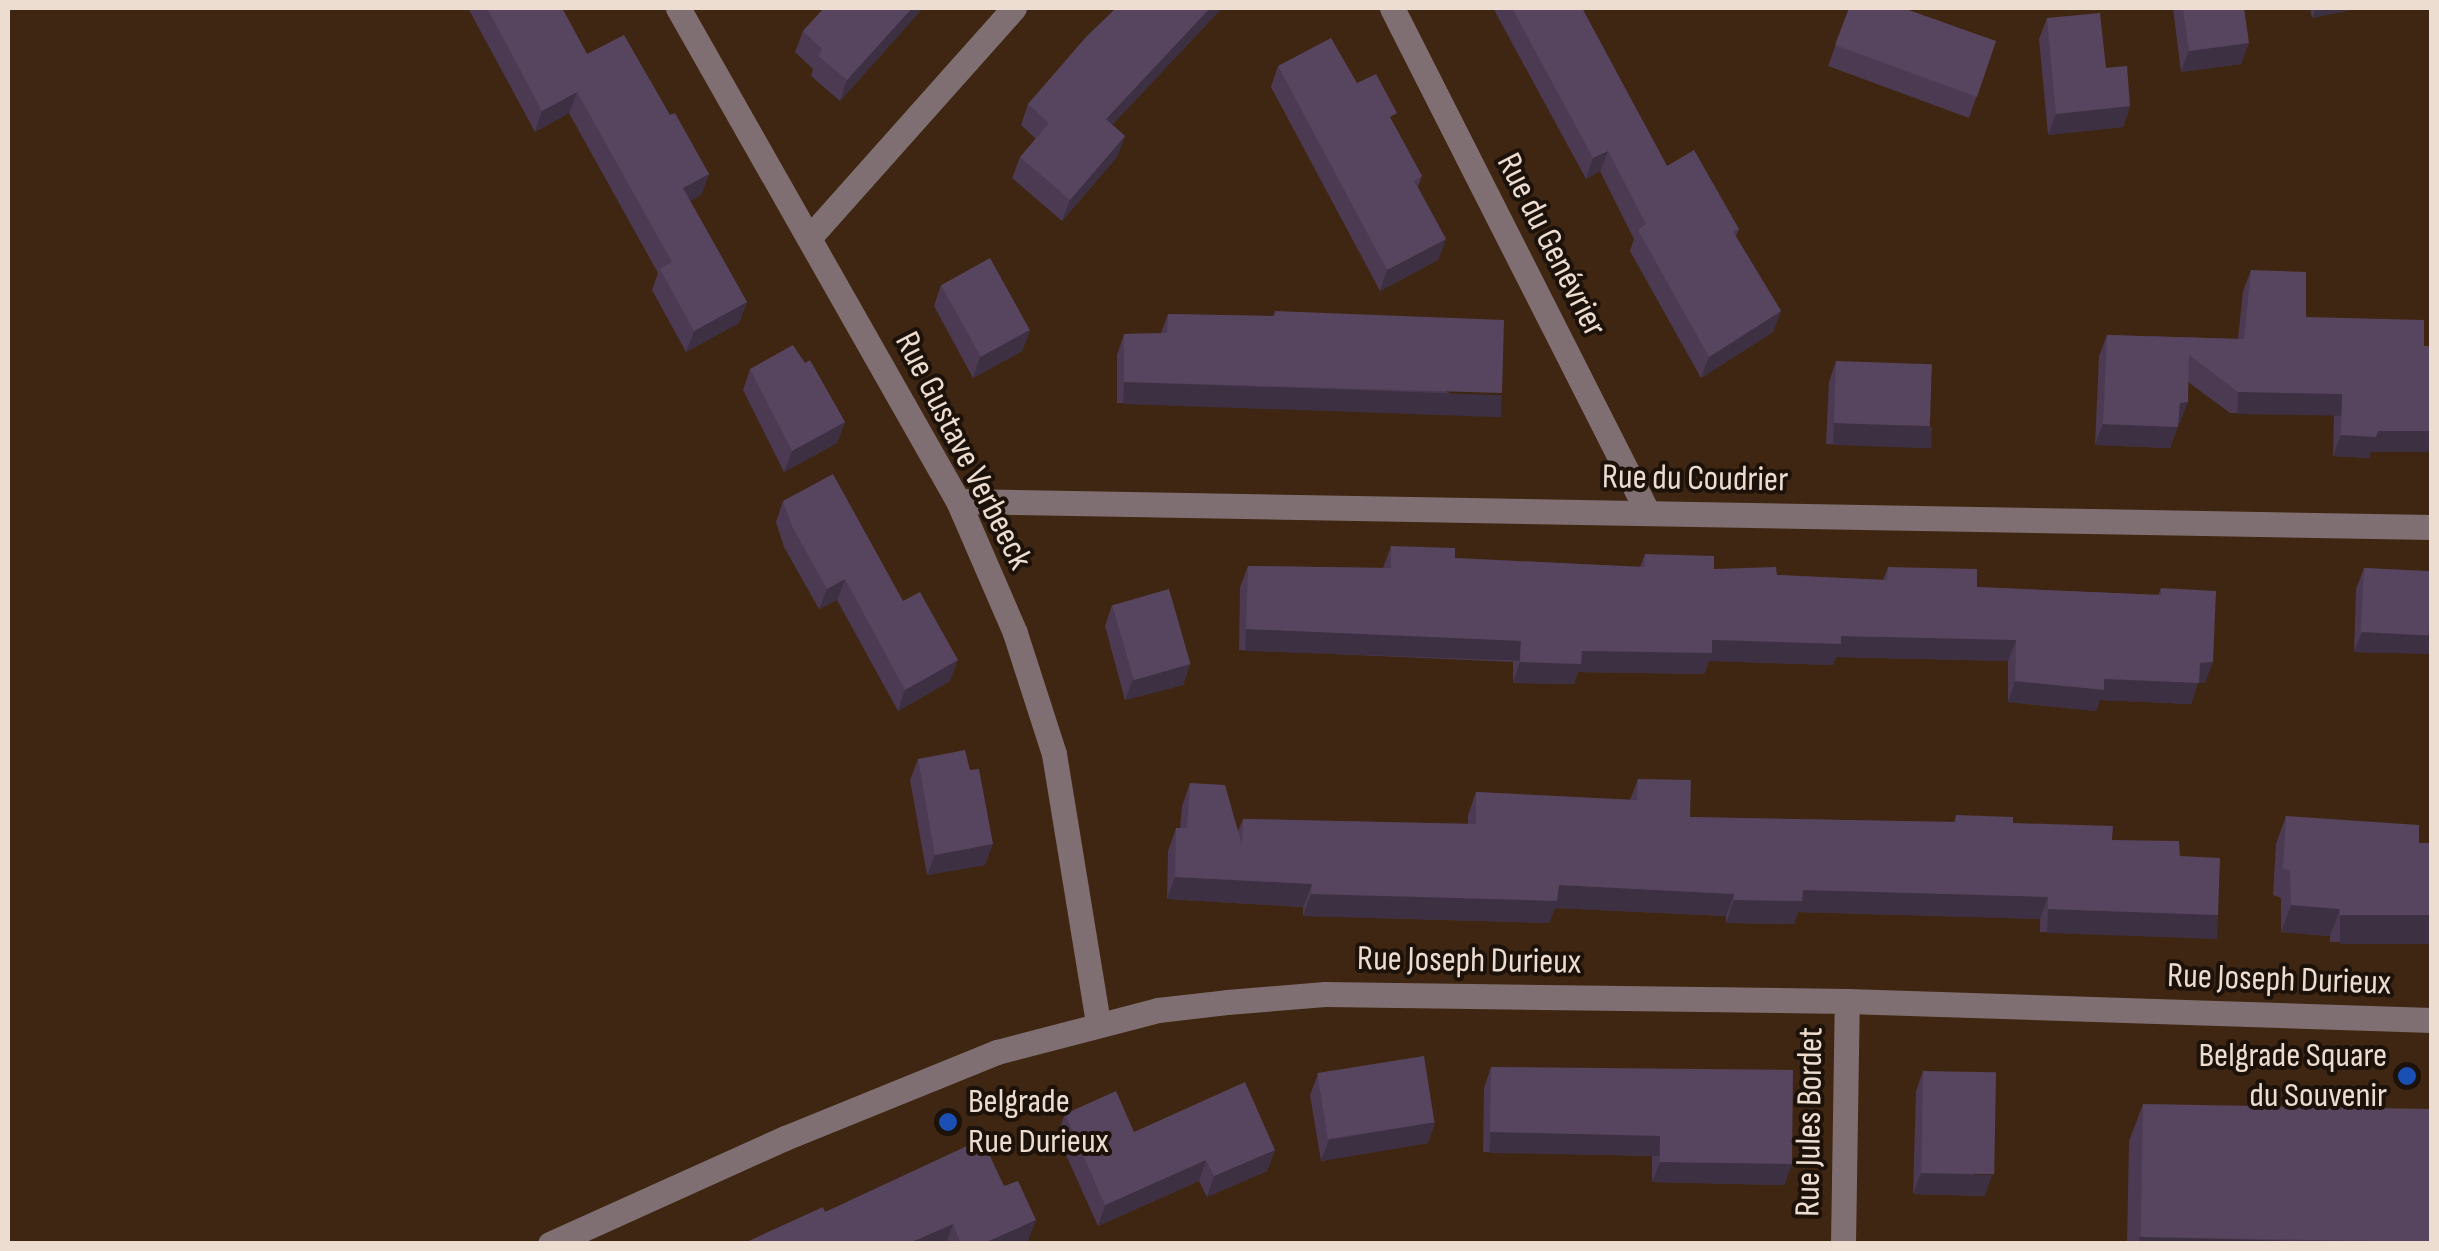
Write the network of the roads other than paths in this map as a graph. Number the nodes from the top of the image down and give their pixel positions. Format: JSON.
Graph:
{"nodes":[{"id":1,"x":678,"y":8,"type":"edge"},
{"id":2,"x":1014,"y":8,"type":"edge"},
{"id":3,"x":1392,"y":8,"type":"edge"},
{"id":4,"x":809,"y":238,"type":"junction"},
{"id":5,"x":958,"y":501,"type":"junction"},
{"id":6,"x":1648,"y":513,"type":"junction"},
{"id":7,"x":2432,"y":527,"type":"edge"},
{"id":8,"x":1847,"y":1002,"type":"junction"},
{"id":9,"x":2432,"y":1020,"type":"edge"},
{"id":10,"x":1098,"y":1023,"type":"junction"},
{"id":11,"x":550,"y":1244,"type":"edge"},
{"id":12,"x":1844,"y":1244,"type":"edge"}],
"edges":[{"from":1,"to":4,"type":"street","name":"Rue Gustave Verbeeck"},
{"from":2,"to":4,"type":"street"},
{"from":3,"to":6,"type":"street","name":"Rue du Genévrier"},
{"from":4,"to":5,"type":"street","name":"Rue Gustave Verbeeck"},
{"from":5,"to":6,"type":"street","name":"Rue du Coudrier"},
{"from":5,"to":10,"type":"street","name":"Rue Gustave Verbeeck"},
{"from":6,"to":7,"type":"street","name":"Rue du Coudrier"},
{"from":8,"to":9,"type":"street","name":"Rue Joseph Durieux"},
{"from":8,"to":10,"type":"street","name":"Rue Joseph Durieux"},
{"from":8,"to":12,"type":"street","name":"Rue Jules Bordet"},
{"from":10,"to":11,"type":"street","name":"Rue Joseph Durieux"}]}
